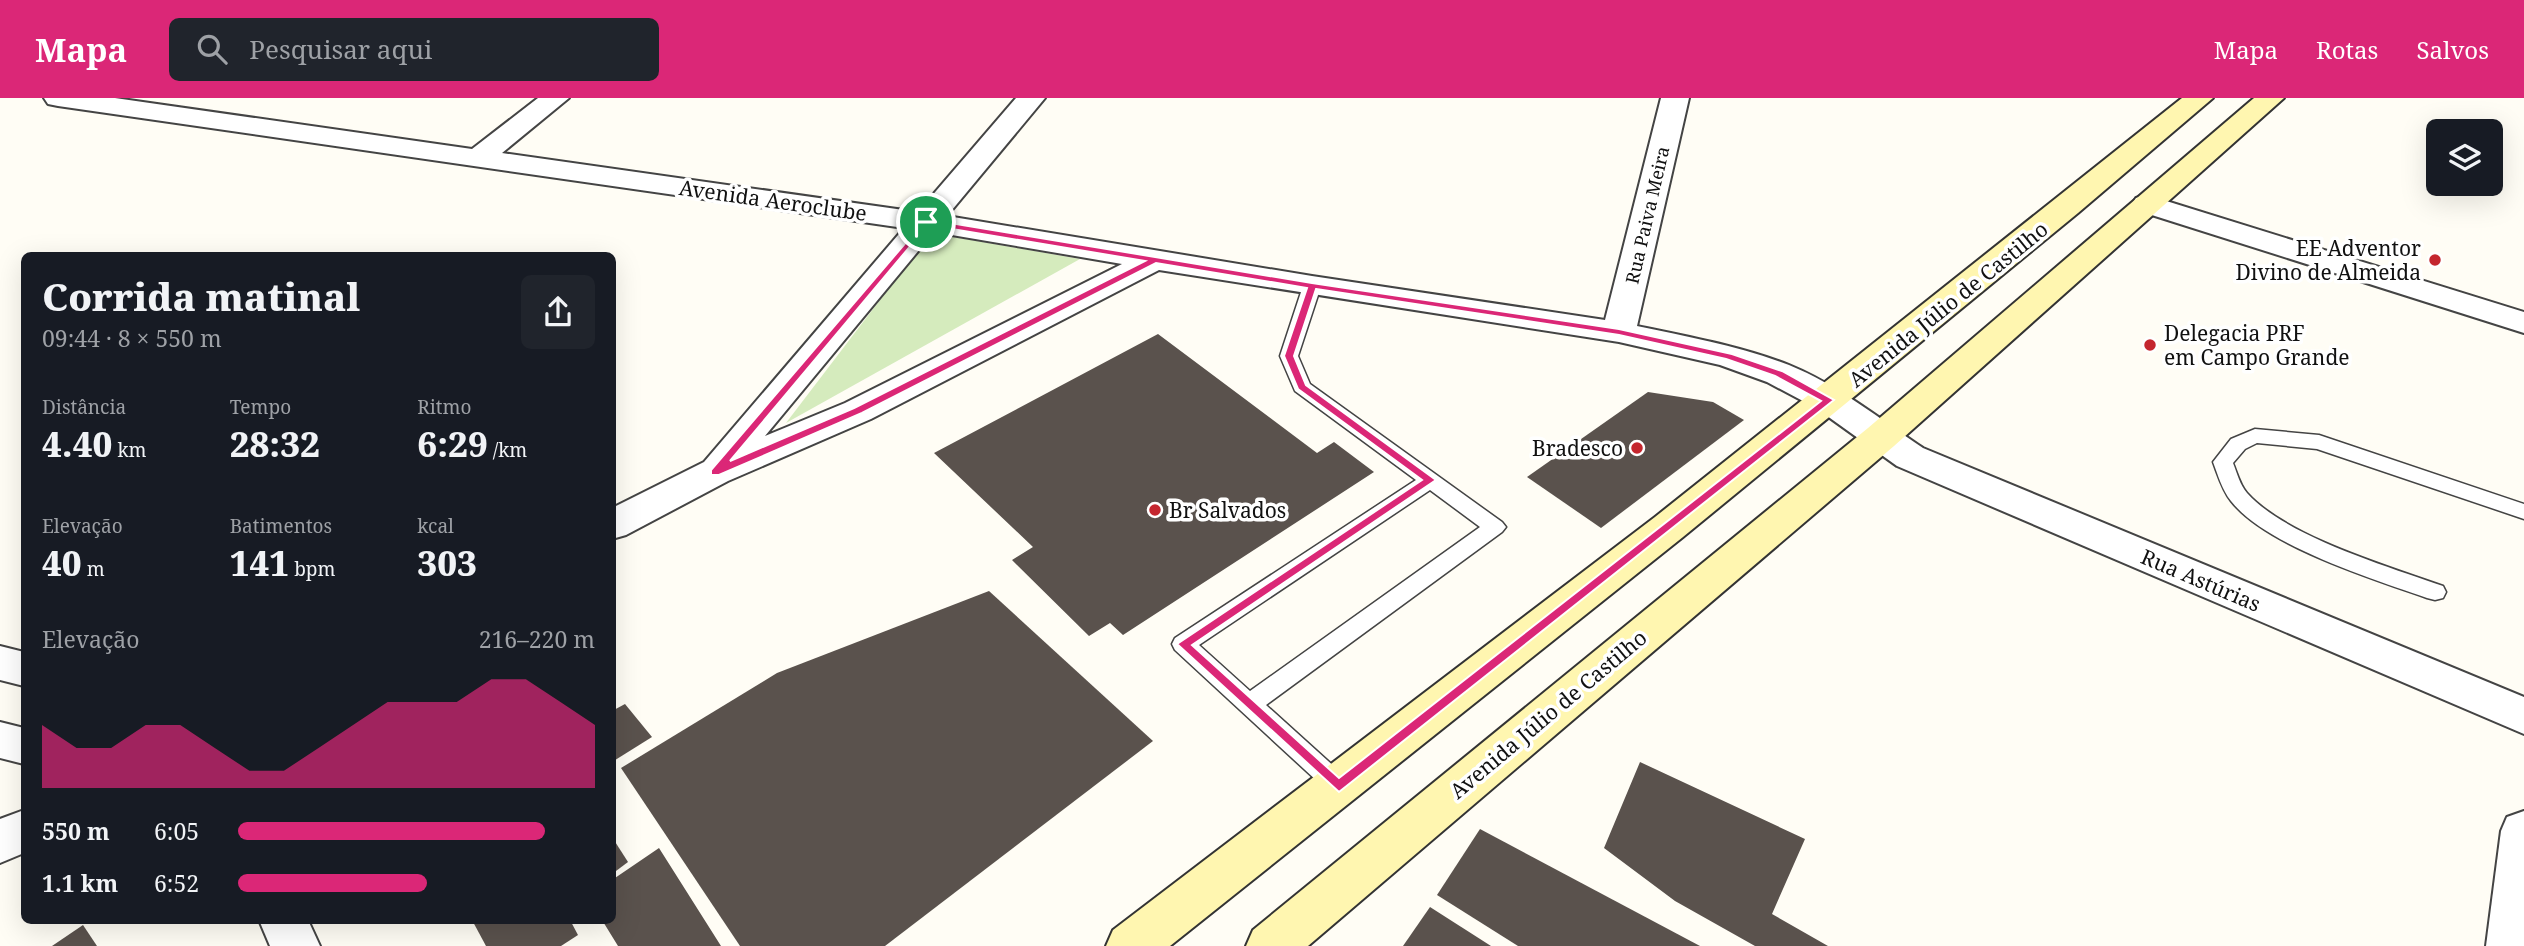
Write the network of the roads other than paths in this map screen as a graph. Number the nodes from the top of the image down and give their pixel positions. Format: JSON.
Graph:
{"nodes":[{"id":1,"x":58,"y":98,"type":"edge"},
{"id":2,"x":555,"y":98,"type":"edge"},
{"id":3,"x":1031,"y":98,"type":"edge"},
{"id":4,"x":1675,"y":98,"type":"edge"},
{"id":5,"x":2199,"y":98,"type":"edge"},
{"id":6,"x":2270,"y":98,"type":"edge"},
{"id":7,"x":96,"y":100,"type":"edge"},
{"id":8,"x":478,"y":158,"type":"junction"},
{"id":9,"x":2147,"y":204,"type":"junction"},
{"id":10,"x":926,"y":222,"type":"junction"},
{"id":11,"x":1154,"y":260,"type":"junction"},
{"id":12,"x":1312,"y":286,"type":"junction"},
{"id":13,"x":2524,"y":323,"type":"edge"},
{"id":14,"x":1619,"y":332,"type":"junction"},
{"id":15,"x":1828,"y":400,"type":"junction"},
{"id":16,"x":1881,"y":437,"type":"junction"},
{"id":17,"x":715,"y":472,"type":"junction"},
{"id":18,"x":1430,"y":480,"type":"junction"},
{"id":19,"x":2524,"y":512,"type":"edge"},
{"id":20,"x":616,"y":524,"type":"edge"},
{"id":21,"x":2435,"y":592,"type":"dead end"},
{"id":22,"x":0,"y":663,"type":"edge"},
{"id":23,"x":21,"y":668,"type":"edge"},
{"id":24,"x":1250,"y":704,"type":"junction"},
{"id":25,"x":2524,"y":716,"type":"edge"},
{"id":26,"x":0,"y":740,"type":"edge"},
{"id":27,"x":21,"y":745,"type":"edge"},
{"id":28,"x":1339,"y":786,"type":"junction"},
{"id":29,"x":2524,"y":831,"type":"edge"},
{"id":30,"x":21,"y":832,"type":"edge"},
{"id":31,"x":0,"y":842,"type":"edge"},
{"id":32,"x":285,"y":924,"type":"edge"},
{"id":33,"x":295,"y":946,"type":"edge"},
{"id":34,"x":1130,"y":946,"type":"edge"},
{"id":35,"x":1271,"y":946,"type":"edge"},
{"id":36,"x":2511,"y":946,"type":"edge"}],
"edges":[{"from":1,"to":7,"type":"street","name":"Avenida Aeroclube"},
{"from":2,"to":8,"type":"street"},
{"from":3,"to":10,"type":"street"},
{"from":4,"to":14,"type":"street","name":"Rua Paiva Meira"},
{"from":5,"to":15,"type":"main road","name":"Avenida Júlio de Castilho"},
{"from":6,"to":9,"type":"main road","name":"Avenida Júlio de Castilho"},
{"from":7,"to":8,"type":"street","name":"Avenida Aeroclube"},
{"from":8,"to":10,"type":"street","name":"Avenida Aeroclube"},
{"from":9,"to":13,"type":"street"},
{"from":9,"to":16,"type":"main road","name":"Avenida Júlio de Castilho"},
{"from":10,"to":11,"type":"street","name":"Avenida Aeroclube"},
{"from":10,"to":17,"type":"street"},
{"from":11,"to":12,"type":"street","name":"Avenida Aeroclube"},
{"from":11,"to":17,"type":"street"},
{"from":12,"to":14,"type":"street","name":"Avenida Aeroclube"},
{"from":12,"to":18,"type":"lane"},
{"from":14,"to":15,"type":"street","name":"Avenida Aeroclube"},
{"from":15,"to":16,"type":"street","name":"Avenida Aeroclube"},
{"from":15,"to":28,"type":"main road","name":"Avenida Júlio de Castilho"},
{"from":16,"to":25,"type":"street","name":"Rua Astúrias"},
{"from":16,"to":35,"type":"main road","name":"Avenida Júlio de Castilho"},
{"from":17,"to":20,"type":"street"},
{"from":18,"to":24,"type":"lane"},
{"from":18,"to":24,"type":"lane"},
{"from":19,"to":21,"type":"lane"},
{"from":22,"to":23,"type":"street"},
{"from":24,"to":28,"type":"lane"},
{"from":26,"to":27,"type":"street"},
{"from":28,"to":34,"type":"main road","name":"Avenida Júlio de Castilho"},
{"from":29,"to":36,"type":"street"},
{"from":30,"to":31,"type":"street"},
{"from":32,"to":33,"type":"street"}]}
